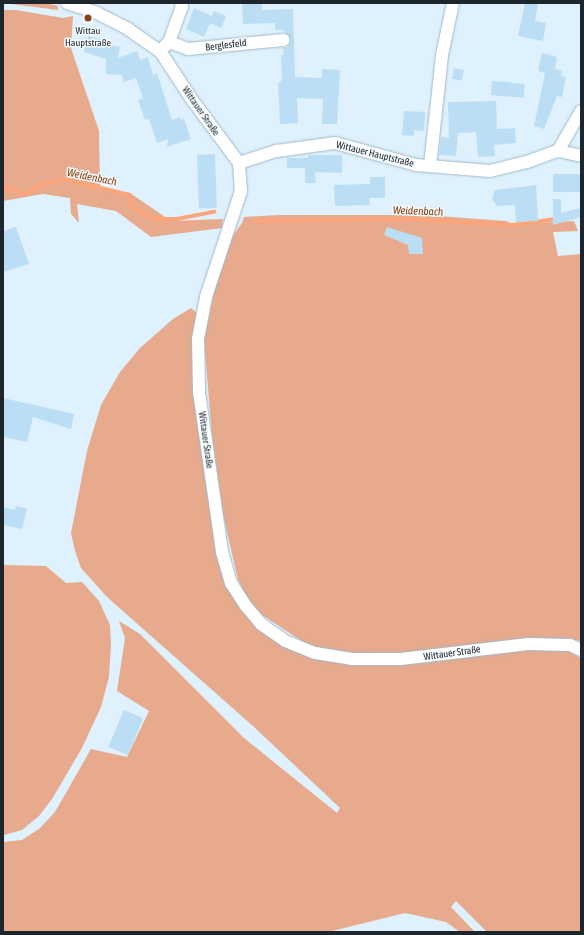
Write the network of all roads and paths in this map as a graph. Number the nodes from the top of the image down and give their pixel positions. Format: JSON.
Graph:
{"nodes":[{"id":1,"x":67,"y":3,"type":"edge"},
{"id":2,"x":181,"y":3,"type":"edge"},
{"id":3,"x":453,"y":3,"type":"edge"},
{"id":4,"x":284,"y":40,"type":"dead end"},
{"id":5,"x":165,"y":46,"type":"junction"},
{"id":6,"x":581,"y":111,"type":"edge"},
{"id":7,"x":558,"y":151,"type":"junction"},
{"id":8,"x":581,"y":156,"type":"edge"},
{"id":9,"x":239,"y":163,"type":"junction"},
{"id":10,"x":430,"y":166,"type":"junction"},
{"id":11,"x":581,"y":650,"type":"edge"}],
"edges":[{"from":1,"to":5,"type":"street","name":"Wittauer Straße"},
{"from":2,"to":5,"type":"street"},
{"from":3,"to":10,"type":"street"},
{"from":4,"to":5,"type":"street","name":"Berglesfeld"},
{"from":5,"to":9,"type":"street","name":"Wittauer Straße"},
{"from":6,"to":7,"type":"street"},
{"from":7,"to":8,"type":"street"},
{"from":7,"to":10,"type":"street","name":"Wittauer Hauptstraße"},
{"from":9,"to":10,"type":"street","name":"Wittauer Hauptstraße"},
{"from":9,"to":11,"type":"street","name":"Wittauer Straße"}]}
